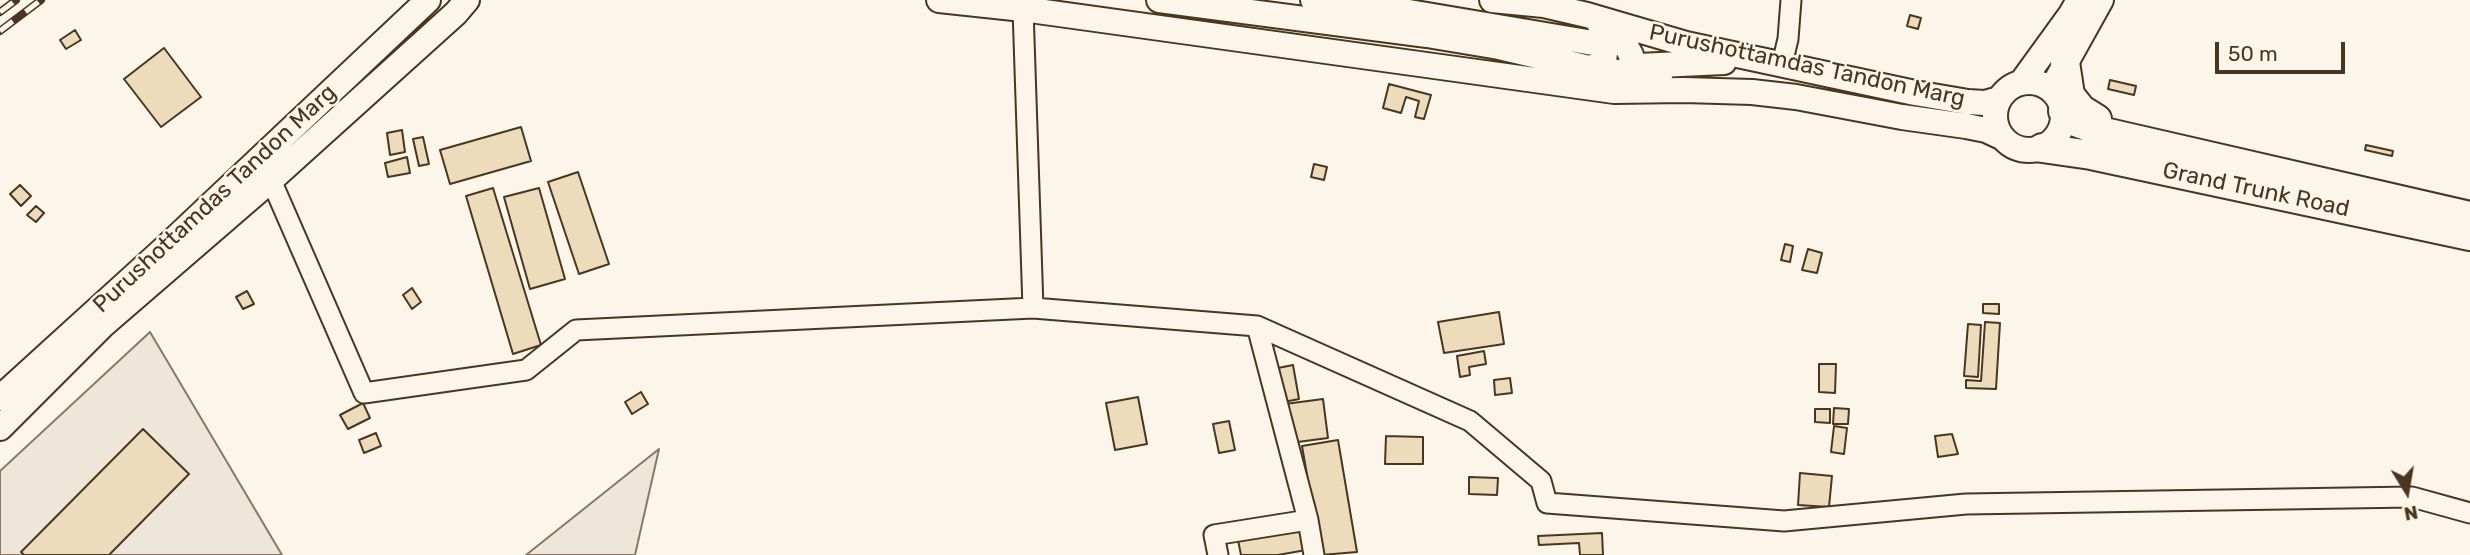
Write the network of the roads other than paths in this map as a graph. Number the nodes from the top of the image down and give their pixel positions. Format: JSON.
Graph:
{"nodes":[{"id":1,"x":428,"y":0,"type":"edge"},
{"id":2,"x":485,"y":0,"type":"edge"},
{"id":3,"x":939,"y":0,"type":"edge"},
{"id":4,"x":1159,"y":0,"type":"edge"},
{"id":5,"x":1313,"y":0,"type":"edge"},
{"id":6,"x":1492,"y":0,"type":"edge"},
{"id":7,"x":1791,"y":0,"type":"edge"},
{"id":8,"x":2101,"y":0,"type":"edge"},
{"id":9,"x":1545,"y":3,"type":"edge"},
{"id":10,"x":461,"y":7,"type":"edge"},
{"id":11,"x":1023,"y":9,"type":"junction"},
{"id":12,"x":1587,"y":15,"type":"junction"},
{"id":13,"x":2077,"y":16,"type":"edge"},
{"id":14,"x":2053,"y":59,"type":"junction"},
{"id":15,"x":1773,"y":62,"type":"junction"},
{"id":16,"x":1589,"y":68,"type":"junction"},
{"id":17,"x":1627,"y":69,"type":"junction"},
{"id":18,"x":2021,"y":83,"type":"junction"},
{"id":19,"x":1752,"y":92,"type":"junction"},
{"id":20,"x":1999,"y":99,"type":"junction"},
{"id":21,"x":1954,"y":100,"type":"junction"},
{"id":22,"x":2058,"y":102,"type":"junction"},
{"id":23,"x":2120,"y":135,"type":"junction"},
{"id":24,"x":2001,"y":137,"type":"junction"},
{"id":25,"x":2042,"y":148,"type":"junction"},
{"id":26,"x":271,"y":180,"type":"junction"},
{"id":27,"x":2470,"y":216,"type":"edge"},
{"id":28,"x":2470,"y":236,"type":"edge"},
{"id":29,"x":1032,"y":307,"type":"junction"},
{"id":30,"x":1257,"y":326,"type":"junction"},
{"id":31,"x":0,"y":398,"type":"edge"},
{"id":32,"x":0,"y":428,"type":"edge"},
{"id":33,"x":2470,"y":513,"type":"edge"},
{"id":34,"x":1308,"y":520,"type":"junction"},
{"id":35,"x":1218,"y":555,"type":"edge"},
{"id":36,"x":1314,"y":555,"type":"edge"}],
"edges":[{"from":1,"to":31,"type":"main road","name":"Purushottamdas Tandon Marg"},
{"from":2,"to":10,"type":"main road"},
{"from":3,"to":11,"type":"main road"},
{"from":4,"to":16,"type":"main road"},
{"from":5,"to":16,"type":"main road"},
{"from":6,"to":9,"type":"main road","name":"Purushottamdas Tandon Marg"},
{"from":7,"to":15,"type":"street"},
{"from":8,"to":13,"type":"main road"},
{"from":9,"to":12,"type":"main road","name":"Purushottamdas Tandon Marg"},
{"from":10,"to":26,"type":"main road"},
{"from":11,"to":19,"type":"main road"},
{"from":11,"to":29,"type":"street"},
{"from":12,"to":15,"type":"main road","name":"Purushottamdas Tandon Marg"},
{"from":12,"to":17,"type":"main road"},
{"from":13,"to":14,"type":"main road"},
{"from":14,"to":18,"type":"main road"},
{"from":14,"to":21,"type":"main road"},
{"from":14,"to":22,"type":"main road"},
{"from":14,"to":23,"type":"highway"},
{"from":15,"to":17,"type":"main road"},
{"from":15,"to":21,"type":"main road","name":"Purushottamdas Tandon Marg"},
{"from":16,"to":17,"type":"main road"},
{"from":17,"to":19,"type":"main road"},
{"from":18,"to":20,"type":"main road"},
{"from":18,"to":22,"type":"main road"},
{"from":19,"to":24,"type":"main road"},
{"from":20,"to":21,"type":"main road","name":"Purushottamdas Tandon Marg"},
{"from":20,"to":24,"type":"main road"},
{"from":22,"to":23,"type":"highway","name":"Grand Trunk Road"},
{"from":22,"to":25,"type":"main road"},
{"from":23,"to":27,"type":"highway","name":"Grand Trunk Road"},
{"from":24,"to":25,"type":"main road"},
{"from":25,"to":28,"type":"highway","name":"Grand Trunk Road"},
{"from":26,"to":29,"type":"street"},
{"from":26,"to":32,"type":"main road"},
{"from":29,"to":30,"type":"street"},
{"from":30,"to":33,"type":"street"},
{"from":30,"to":34,"type":"street"},
{"from":34,"to":35,"type":"street"},
{"from":34,"to":36,"type":"street"}]}
